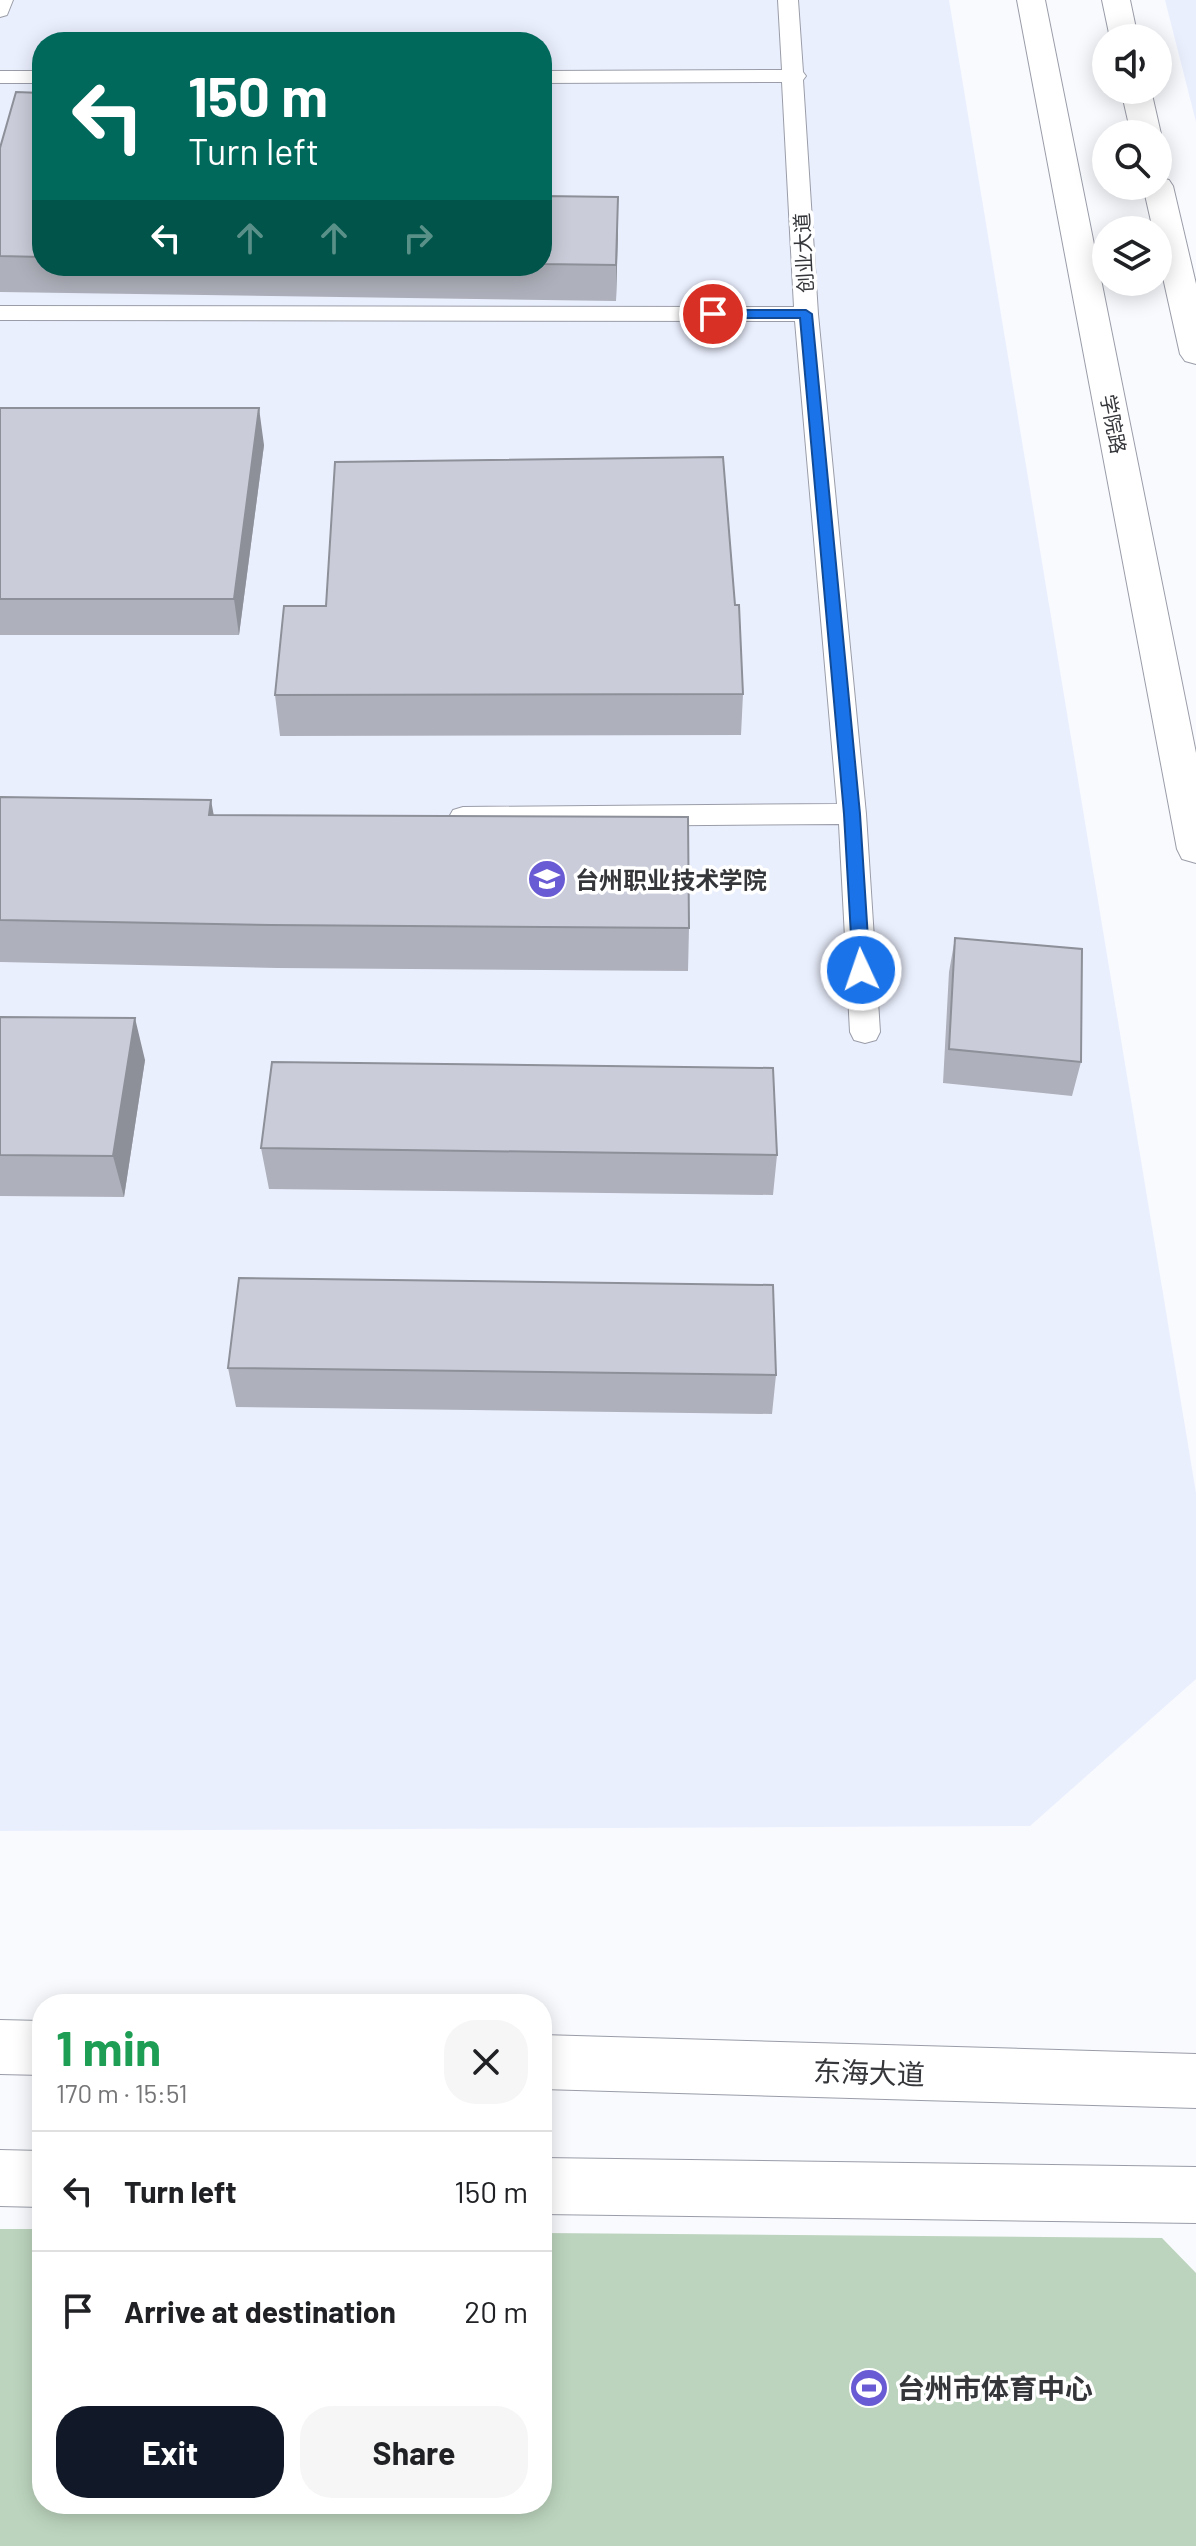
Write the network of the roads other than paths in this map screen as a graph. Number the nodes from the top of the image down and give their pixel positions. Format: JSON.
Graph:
{"nodes":[{"id":1,"x":3,"y":0,"type":"edge"},
{"id":2,"x":788,"y":0,"type":"edge"},
{"id":3,"x":1031,"y":0,"type":"edge"},
{"id":4,"x":1116,"y":0,"type":"edge"},
{"id":5,"x":0,"y":11,"type":"edge"},
{"id":6,"x":1121,"y":24,"type":"edge"},
{"id":7,"x":795,"y":76,"type":"junction"},
{"id":8,"x":0,"y":77,"type":"edge"},
{"id":9,"x":32,"y":77,"type":"edge"},
{"id":10,"x":552,"y":77,"type":"edge"},
{"id":11,"x":1161,"y":200,"type":"edge"},
{"id":12,"x":0,"y":313,"type":"edge"},
{"id":13,"x":806,"y":314,"type":"junction"},
{"id":14,"x":1196,"y":354,"type":"edge"},
{"id":15,"x":852,"y":814,"type":"junction"},
{"id":16,"x":442,"y":817,"type":"edge"},
{"id":17,"x":1196,"y":849,"type":"edge"},
{"id":18,"x":865,"y":1032,"type":"dead end"},
{"id":19,"x":0,"y":2047,"type":"edge"},
{"id":20,"x":32,"y":2048,"type":"edge"},
{"id":21,"x":552,"y":2062,"type":"edge"},
{"id":22,"x":1196,"y":2081,"type":"edge"},
{"id":23,"x":0,"y":2178,"type":"edge"},
{"id":24,"x":32,"y":2179,"type":"edge"},
{"id":25,"x":552,"y":2186,"type":"edge"},
{"id":26,"x":1196,"y":2195,"type":"edge"}],
"edges":[{"from":1,"to":5,"type":"lane"},
{"from":2,"to":7,"type":"lane","name":"创业大道"},
{"from":3,"to":17,"type":"main road","name":"学院路"},
{"from":4,"to":6,"type":"main road"},
{"from":7,"to":10,"type":"lane"},
{"from":7,"to":13,"type":"lane","name":"创业大道"},
{"from":8,"to":9,"type":"lane"},
{"from":11,"to":14,"type":"main road"},
{"from":12,"to":13,"type":"lane"},
{"from":13,"to":15,"type":"lane","name":"创业大道"},
{"from":15,"to":16,"type":"lane"},
{"from":15,"to":18,"type":"lane","name":"创业大道"},
{"from":19,"to":20,"type":"main road"},
{"from":21,"to":22,"type":"main road","name":"东海大道"},
{"from":23,"to":24,"type":"main road"},
{"from":25,"to":26,"type":"main road"}]}
